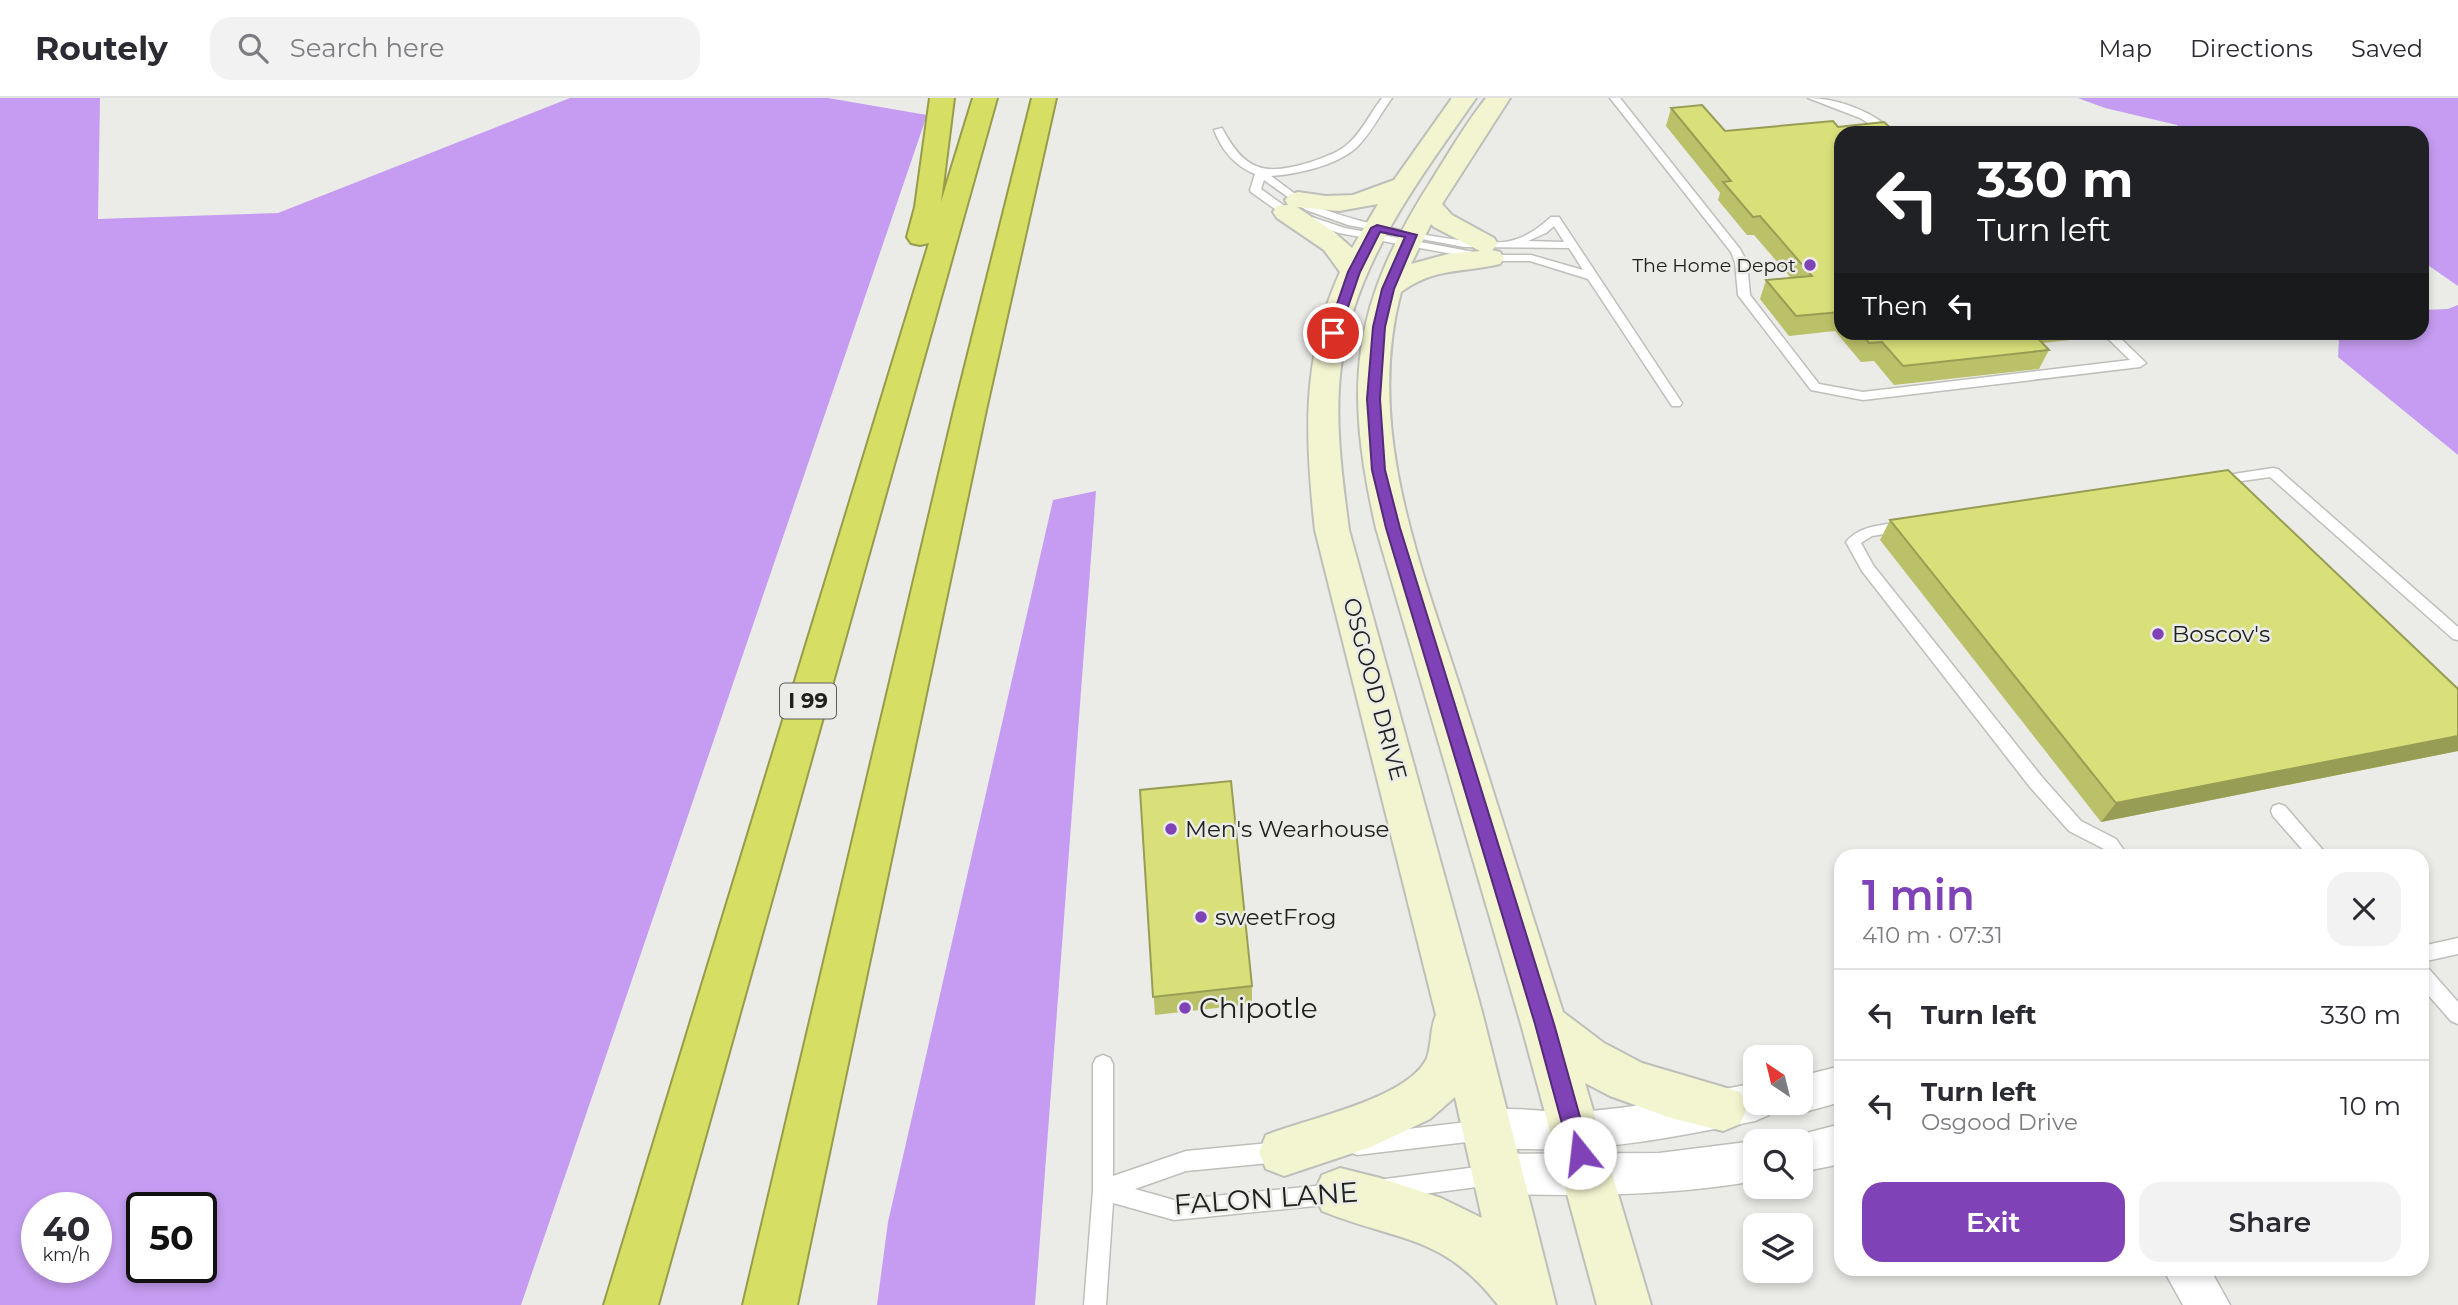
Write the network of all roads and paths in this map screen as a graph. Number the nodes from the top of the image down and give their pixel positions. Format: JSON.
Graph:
{"nodes":[{"id":1,"x":942,"y":98,"type":"edge"},
{"id":2,"x":985,"y":98,"type":"edge"},
{"id":3,"x":1044,"y":98,"type":"edge"},
{"id":4,"x":1387,"y":98,"type":"edge"},
{"id":5,"x":1464,"y":98,"type":"edge"},
{"id":6,"x":1498,"y":98,"type":"edge"},
{"id":7,"x":1615,"y":98,"type":"edge"},
{"id":8,"x":1813,"y":98,"type":"edge"},
{"id":9,"x":1882,"y":126,"type":"edge"},
{"id":10,"x":1219,"y":130,"type":"dead end"},
{"id":11,"x":1261,"y":173,"type":"junction"},
{"id":12,"x":1292,"y":206,"type":"junction"},
{"id":13,"x":1400,"y":222,"type":"junction"},
{"id":14,"x":1572,"y":246,"type":"junction"},
{"id":15,"x":1495,"y":249,"type":"junction"},
{"id":16,"x":1531,"y":258,"type":"junction"},
{"id":17,"x":1354,"y":272,"type":"junction"},
{"id":18,"x":1592,"y":276,"type":"junction"},
{"id":19,"x":1388,"y":289,"type":"junction"},
{"id":20,"x":2116,"y":340,"type":"edge"},
{"id":21,"x":1676,"y":403,"type":"dead end"},
{"id":22,"x":2206,"y":482,"type":"edge"},
{"id":23,"x":1924,"y":524,"type":"edge"},
{"id":24,"x":2458,"y":635,"type":"edge"},
{"id":25,"x":806,"y":707,"type":"junction"},
{"id":26,"x":2279,"y":811,"type":"dead end"},
{"id":27,"x":2114,"y":849,"type":"edge"},
{"id":28,"x":2313,"y":849,"type":"edge"},
{"id":29,"x":2458,"y":946,"type":"edge"},
{"id":30,"x":2429,"y":952,"type":"edge"},
{"id":31,"x":2429,"y":983,"type":"edge"},
{"id":32,"x":1459,"y":1012,"type":"junction"},
{"id":33,"x":2458,"y":1015,"type":"edge"},
{"id":34,"x":1544,"y":1024,"type":"junction"},
{"id":35,"x":1103,"y":1064,"type":"dead end"},
{"id":36,"x":1834,"y":1086,"type":"edge"},
{"id":37,"x":1813,"y":1091,"type":"edge"},
{"id":38,"x":1739,"y":1105,"type":"edge"},
{"id":39,"x":1573,"y":1130,"type":"junction"},
{"id":40,"x":1834,"y":1145,"type":"edge"},
{"id":41,"x":1813,"y":1150,"type":"edge"},
{"id":42,"x":1284,"y":1152,"type":"junction"},
{"id":43,"x":1492,"y":1152,"type":"junction"},
{"id":44,"x":1743,"y":1163,"type":"edge"},
{"id":45,"x":1587,"y":1176,"type":"junction"},
{"id":46,"x":1103,"y":1190,"type":"junction"},
{"id":47,"x":1340,"y":1193,"type":"junction"},
{"id":48,"x":2189,"y":1276,"type":"edge"},
{"id":49,"x":1529,"y":1302,"type":"edge"},
{"id":50,"x":631,"y":1305,"type":"edge"},
{"id":51,"x":770,"y":1305,"type":"edge"},
{"id":52,"x":1095,"y":1305,"type":"edge"},
{"id":53,"x":1624,"y":1305,"type":"edge"},
{"id":54,"x":2208,"y":1305,"type":"edge"}],
"edges":[{"from":1,"to":25,"type":"highway"},
{"from":2,"to":25,"type":"highway","number":"I 99"},
{"from":3,"to":51,"type":"highway"},
{"from":4,"to":11,"type":"lane"},
{"from":5,"to":13,"type":"main road","name":"OSGOOD DRIVE"},
{"from":6,"to":13,"type":"main road","name":"OSGOOD DRIVE"},
{"from":7,"to":20,"type":"lane"},
{"from":8,"to":9,"type":"lane"},
{"from":10,"to":11,"type":"lane"},
{"from":11,"to":12,"type":"lane"},
{"from":11,"to":12,"type":"lane"},
{"from":12,"to":13,"type":"lane"},
{"from":12,"to":13,"type":"lane"},
{"from":12,"to":13,"type":"main road"},
{"from":12,"to":17,"type":"main road"},
{"from":13,"to":15,"type":"lane"},
{"from":13,"to":15,"type":"main road"},
{"from":13,"to":17,"type":"main road","name":"OSGOOD DRIVE"},
{"from":13,"to":19,"type":"main road","name":"OSGOOD DRIVE"},
{"from":14,"to":15,"type":"lane"},
{"from":14,"to":15,"type":"lane"},
{"from":14,"to":16,"type":"lane"},
{"from":14,"to":18,"type":"lane"},
{"from":15,"to":16,"type":"lane"},
{"from":15,"to":19,"type":"main road"},
{"from":16,"to":18,"type":"lane"},
{"from":17,"to":32,"type":"main road","name":"OSGOOD DRIVE"},
{"from":18,"to":21,"type":"lane"},
{"from":19,"to":34,"type":"main road","name":"OSGOOD DRIVE"},
{"from":22,"to":24,"type":"lane"},
{"from":23,"to":27,"type":"lane"},
{"from":25,"to":50,"type":"highway","number":"I 99"},
{"from":26,"to":28,"type":"lane"},
{"from":29,"to":30,"type":"lane"},
{"from":31,"to":33,"type":"lane"},
{"from":32,"to":42,"type":"main road"},
{"from":32,"to":43,"type":"main road","name":"OSGOOD DRIVE"},
{"from":34,"to":38,"type":"main road"},
{"from":34,"to":39,"type":"main road","name":"OSGOOD DRIVE"},
{"from":35,"to":46,"type":"lane"},
{"from":36,"to":37,"type":"street"},
{"from":38,"to":39,"type":"street","name":"FALON LANE"},
{"from":39,"to":43,"type":"street","name":"FALON LANE"},
{"from":39,"to":45,"type":"main road","name":"OSGOOD DRIVE"},
{"from":40,"to":41,"type":"street"},
{"from":42,"to":43,"type":"lane","name":"FALON LANE"},
{"from":42,"to":46,"type":"lane","name":"FALON LANE"},
{"from":43,"to":45,"type":"street","name":"FALON LANE"},
{"from":43,"to":47,"type":"lane","name":"FALON LANE"},
{"from":43,"to":49,"type":"main road","name":"OSGOOD DRIVE"},
{"from":44,"to":45,"type":"street","name":"FALON LANE"},
{"from":45,"to":53,"type":"main road","name":"OSGOOD DRIVE"},
{"from":46,"to":47,"type":"lane","name":"FALON LANE"},
{"from":46,"to":52,"type":"lane"},
{"from":47,"to":49,"type":"main road"},
{"from":48,"to":54,"type":"street"}]}
